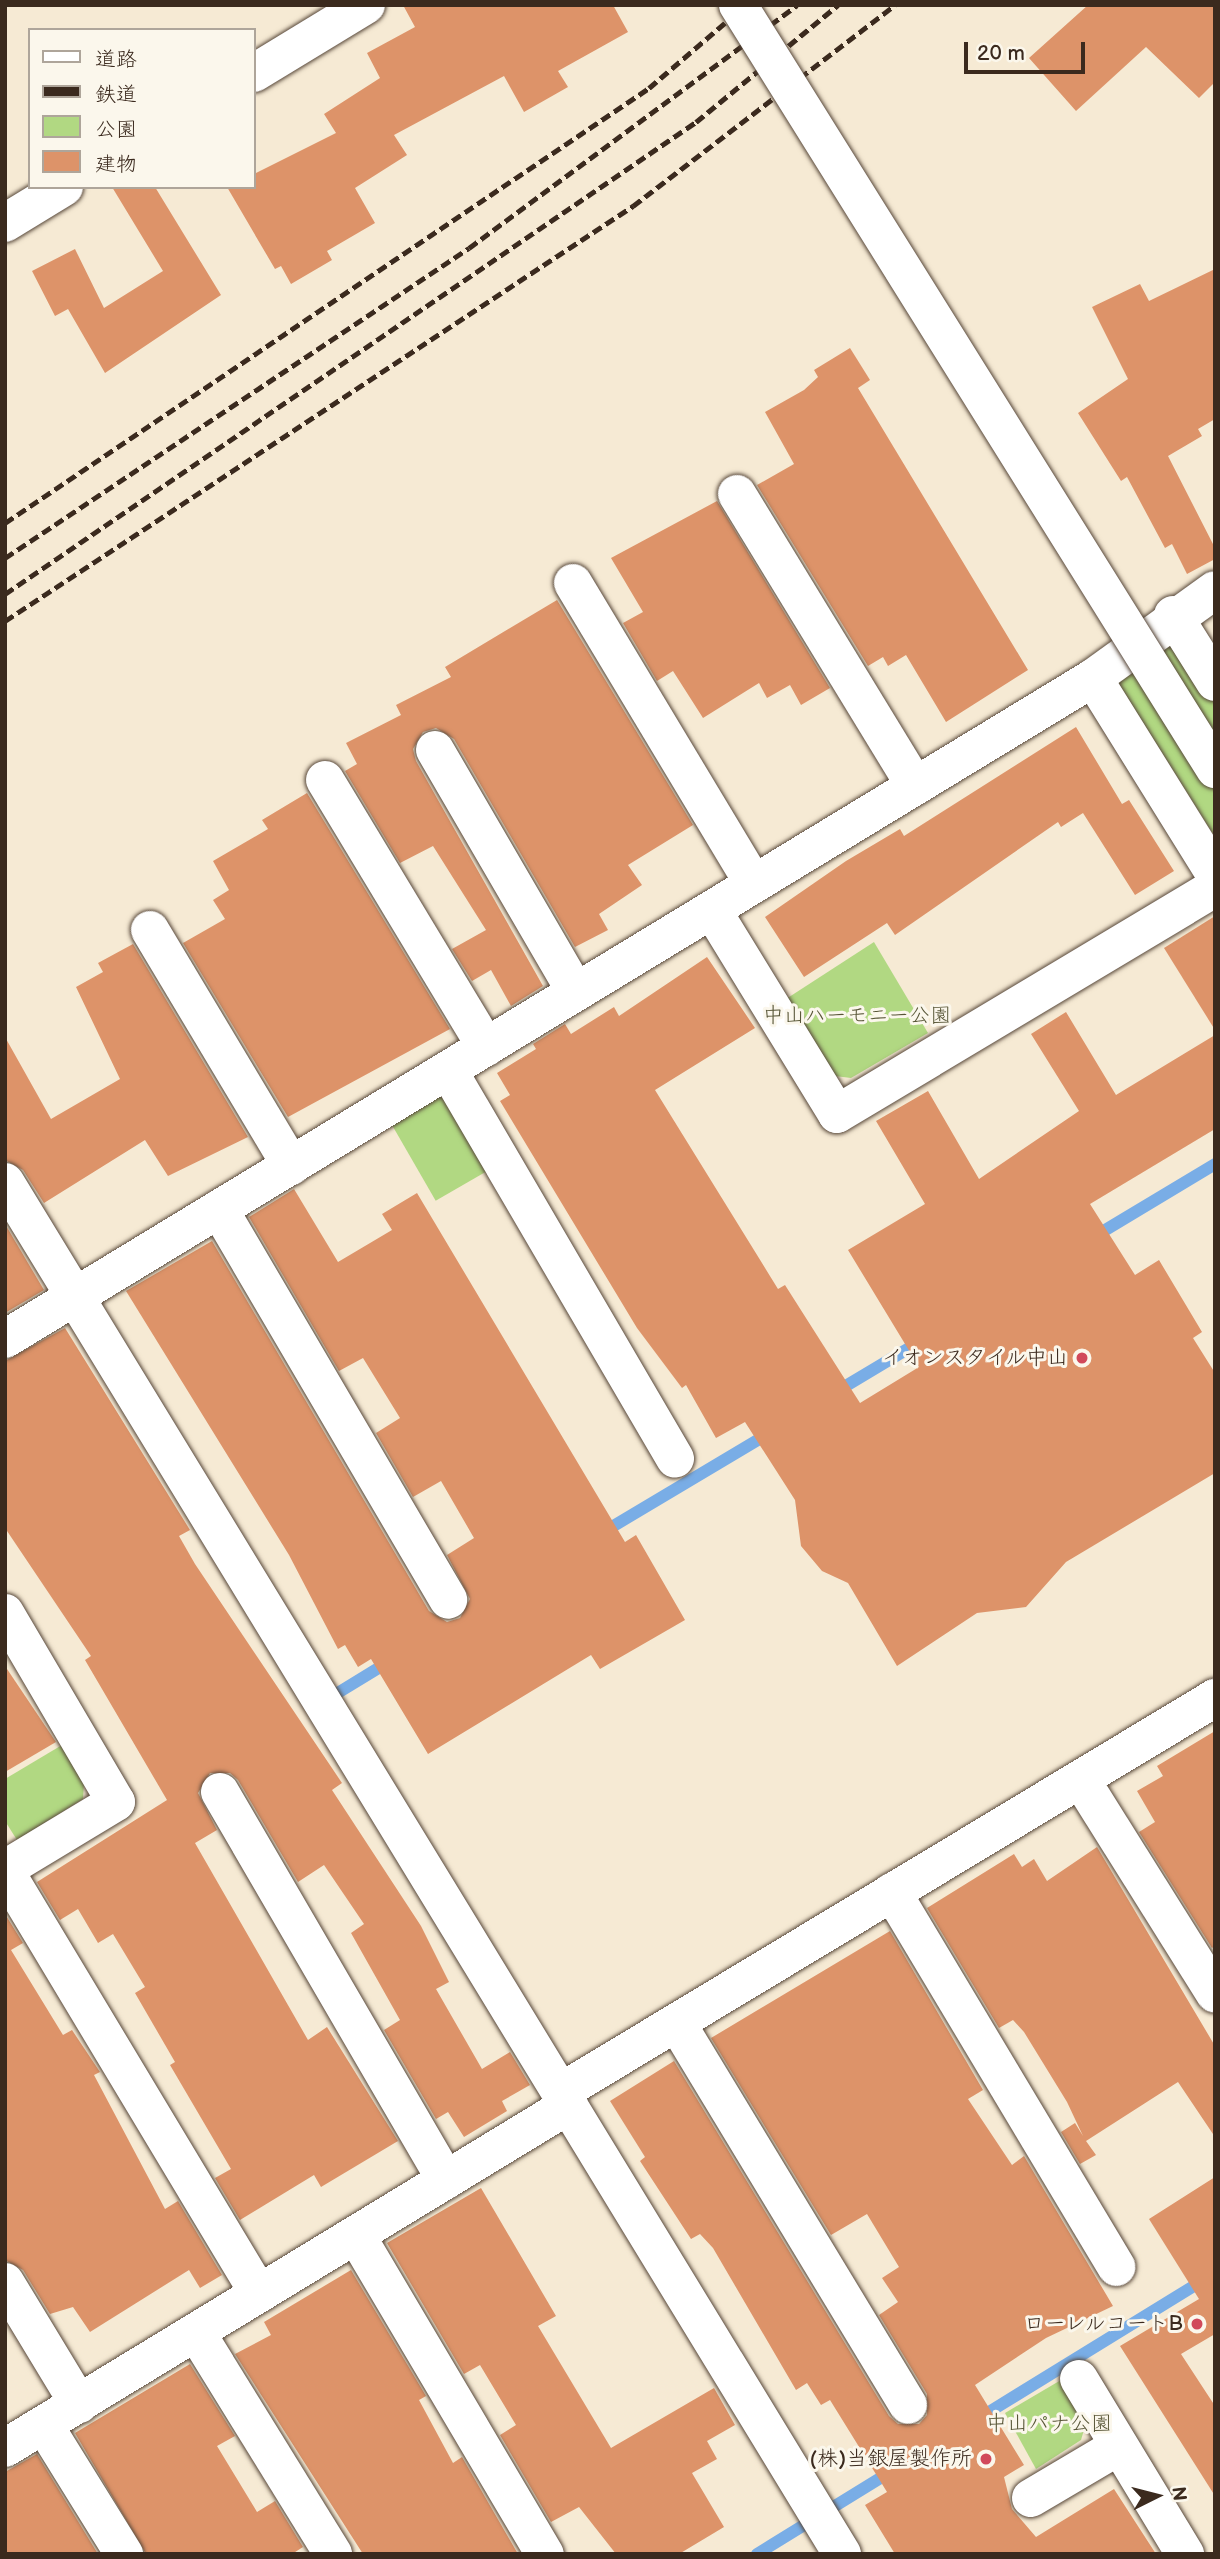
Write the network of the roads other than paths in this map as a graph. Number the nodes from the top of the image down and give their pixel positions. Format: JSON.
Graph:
{"nodes":[{"id":1,"x":738,"y":5,"type":"edge"},
{"id":2,"x":356,"y":8,"type":"edge"},
{"id":3,"x":256,"y":72,"type":"edge"},
{"id":4,"x":61,"y":189,"type":"edge"},
{"id":5,"x":5,"y":223,"type":"edge"},
{"id":6,"x":737,"y":494,"type":"dead end"},
{"id":7,"x":573,"y":583,"type":"dead end"},
{"id":8,"x":1215,"y":590,"type":"edge"},
{"id":9,"x":1173,"y":615,"type":"junction"},
{"id":10,"x":1093,"y":678,"type":"junction"},
{"id":11,"x":1215,"y":682,"type":"edge"},
{"id":12,"x":435,"y":750,"type":"dead end"},
{"id":13,"x":1215,"y":769,"type":"edge"},
{"id":14,"x":325,"y":780,"type":"dead end"},
{"id":15,"x":915,"y":786,"type":"junction"},
{"id":16,"x":1215,"y":874,"type":"edge"},
{"id":17,"x":754,"y":884,"type":"junction"},
{"id":18,"x":1215,"y":888,"type":"edge"},
{"id":19,"x":712,"y":910,"type":"junction"},
{"id":20,"x":150,"y":930,"type":"dead end"},
{"id":21,"x":576,"y":992,"type":"junction"},
{"id":22,"x":486,"y":1047,"type":"junction"},
{"id":23,"x":449,"y":1070,"type":"junction"},
{"id":24,"x":291,"y":1166,"type":"junction"},
{"id":25,"x":5,"y":1182,"type":"edge"},
{"id":26,"x":219,"y":1209,"type":"junction"},
{"id":27,"x":74,"y":1298,"type":"junction"},
{"id":28,"x":5,"y":1339,"type":"edge"},
{"id":29,"x":675,"y":1459,"type":"dead end"},
{"id":30,"x":448,"y":1600,"type":"dead end"},
{"id":31,"x":5,"y":1613,"type":"edge"},
{"id":32,"x":1215,"y":1698,"type":"edge"},
{"id":33,"x":1081,"y":1780,"type":"junction"},
{"id":34,"x":220,"y":1792,"type":"dead end"},
{"id":35,"x":5,"y":1870,"type":"edge"},
{"id":36,"x":892,"y":1892,"type":"junction"},
{"id":37,"x":1215,"y":1994,"type":"edge"},
{"id":38,"x":678,"y":2025,"type":"junction"},
{"id":39,"x":565,"y":2099,"type":"junction"},
{"id":40,"x":446,"y":2180,"type":"junction"},
{"id":41,"x":356,"y":2235,"type":"junction"},
{"id":42,"x":1116,"y":2267,"type":"dead end"},
{"id":43,"x":5,"y":2282,"type":"edge"},
{"id":44,"x":259,"y":2294,"type":"junction"},
{"id":45,"x":196,"y":2332,"type":"junction"},
{"id":46,"x":1079,"y":2379,"type":"dead end"},
{"id":47,"x":79,"y":2404,"type":"junction"},
{"id":48,"x":908,"y":2405,"type":"dead end"},
{"id":49,"x":44,"y":2425,"type":"junction"},
{"id":50,"x":1119,"y":2446,"type":"junction"},
{"id":51,"x":5,"y":2448,"type":"edge"},
{"id":52,"x":1031,"y":2498,"type":"dead end"},
{"id":53,"x":124,"y":2554,"type":"edge"},
{"id":54,"x":333,"y":2554,"type":"edge"},
{"id":55,"x":545,"y":2554,"type":"edge"},
{"id":56,"x":842,"y":2554,"type":"edge"},
{"id":57,"x":1185,"y":2554,"type":"edge"}],
"edges":[{"from":1,"to":13,"type":"street","bridge":true},
{"from":2,"to":3,"type":"street"},
{"from":4,"to":5,"type":"street"},
{"from":6,"to":15,"type":"street"},
{"from":7,"to":17,"type":"street"},
{"from":8,"to":9,"type":"street"},
{"from":9,"to":10,"type":"street"},
{"from":9,"to":11,"type":"street"},
{"from":10,"to":15,"type":"street"},
{"from":10,"to":16,"type":"street"},
{"from":12,"to":21,"type":"street"},
{"from":14,"to":22,"type":"street"},
{"from":15,"to":17,"type":"street"},
{"from":17,"to":19,"type":"street"},
{"from":18,"to":19,"type":"street"},
{"from":19,"to":21,"type":"street"},
{"from":20,"to":24,"type":"street"},
{"from":21,"to":22,"type":"street"},
{"from":22,"to":23,"type":"street"},
{"from":23,"to":24,"type":"street"},
{"from":23,"to":29,"type":"street"},
{"from":24,"to":26,"type":"street"},
{"from":25,"to":27,"type":"street"},
{"from":26,"to":27,"type":"street"},
{"from":26,"to":30,"type":"street"},
{"from":27,"to":28,"type":"street"},
{"from":27,"to":39,"type":"street"},
{"from":31,"to":35,"type":"street"},
{"from":32,"to":33,"type":"street"},
{"from":33,"to":36,"type":"street"},
{"from":33,"to":37,"type":"street"},
{"from":34,"to":40,"type":"street"},
{"from":35,"to":44,"type":"street"},
{"from":36,"to":38,"type":"street"},
{"from":36,"to":42,"type":"street"},
{"from":38,"to":39,"type":"street"},
{"from":38,"to":48,"type":"street"},
{"from":39,"to":40,"type":"street"},
{"from":39,"to":56,"type":"street"},
{"from":40,"to":41,"type":"street"},
{"from":41,"to":44,"type":"street"},
{"from":41,"to":55,"type":"street"},
{"from":43,"to":47,"type":"street"},
{"from":44,"to":45,"type":"street"},
{"from":45,"to":47,"type":"street"},
{"from":45,"to":54,"type":"street"},
{"from":46,"to":50,"type":"street"},
{"from":47,"to":49,"type":"street"},
{"from":49,"to":51,"type":"street"},
{"from":49,"to":53,"type":"street"},
{"from":50,"to":52,"type":"street"},
{"from":50,"to":57,"type":"street"}]}
